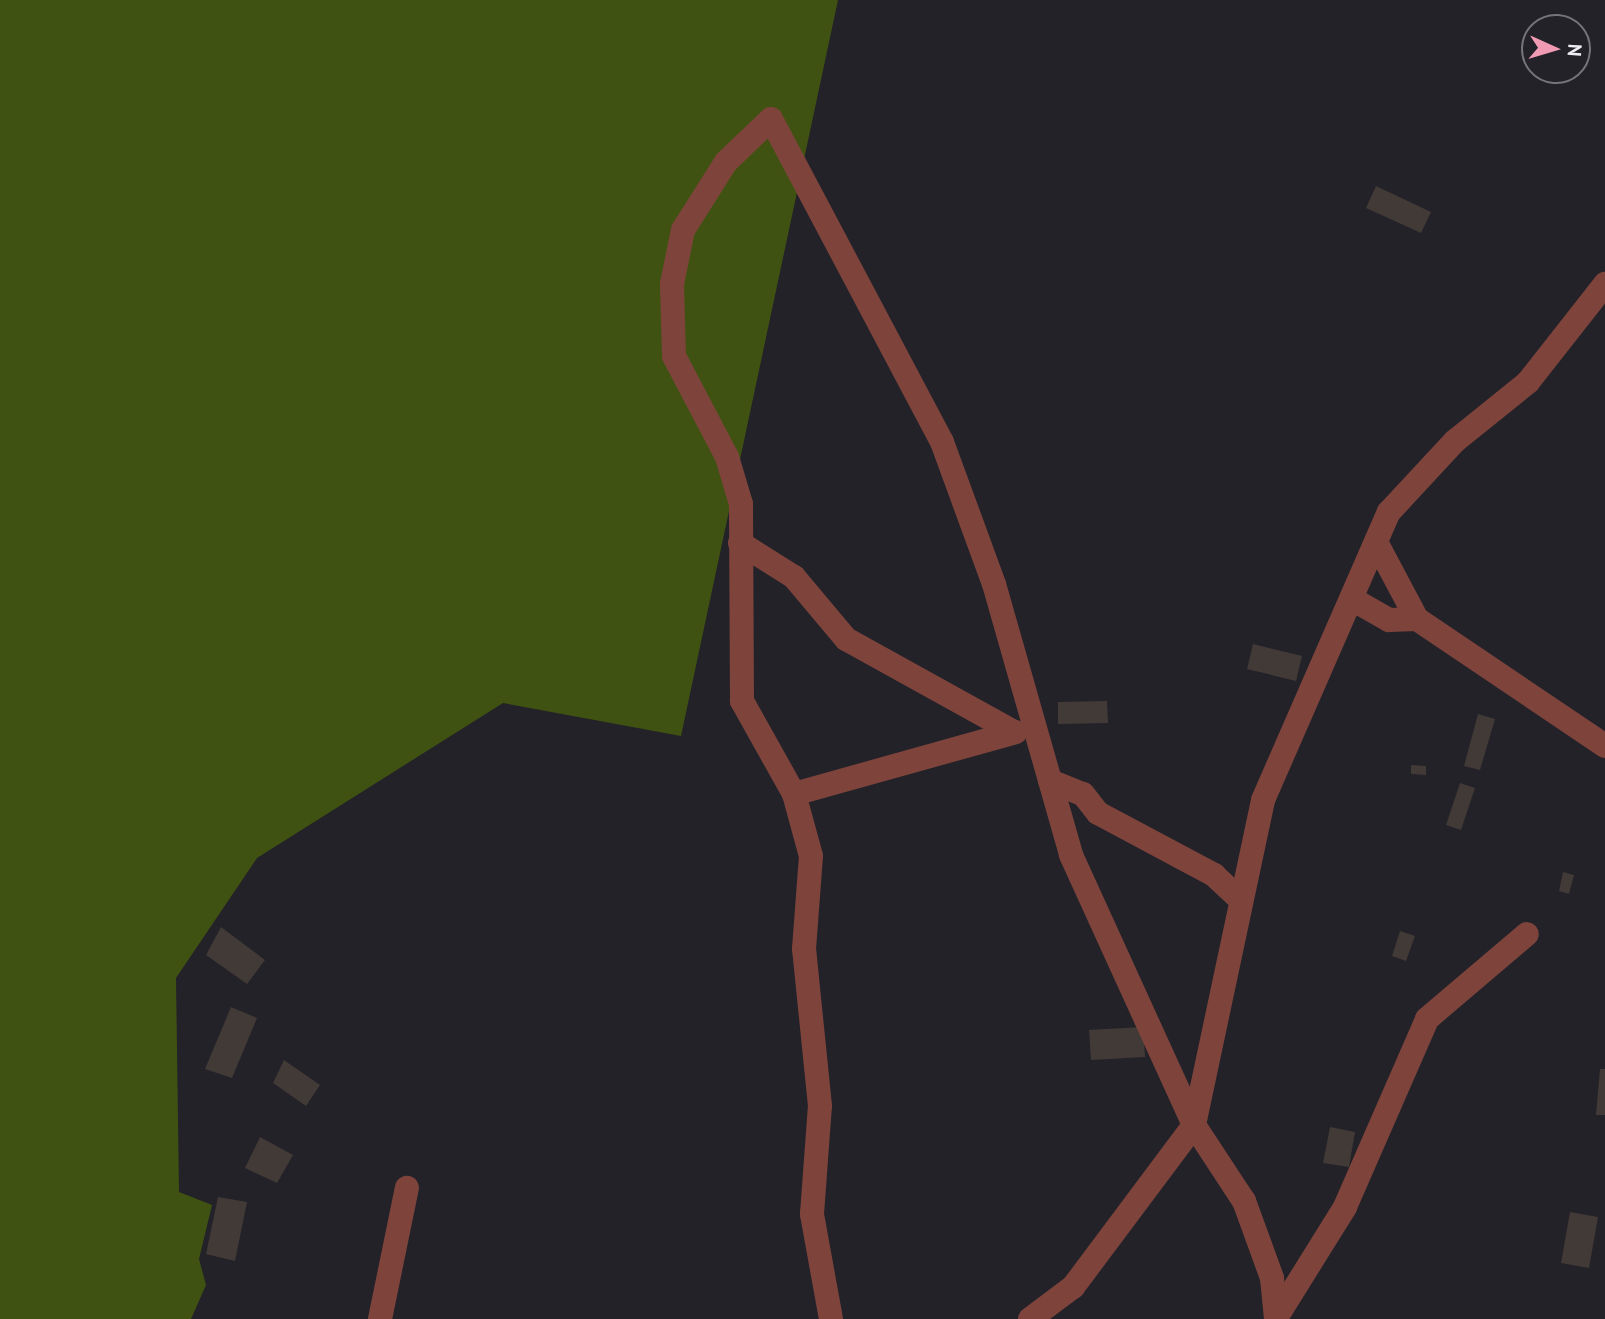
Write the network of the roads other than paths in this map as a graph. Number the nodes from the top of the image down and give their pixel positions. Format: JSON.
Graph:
{"nodes":[{"id":1,"x":1605,"y":284,"type":"edge"},
{"id":2,"x":1376,"y":542,"type":"junction"},
{"id":3,"x":740,"y":543,"type":"junction"},
{"id":4,"x":1352,"y":599,"type":"junction"},
{"id":5,"x":1417,"y":619,"type":"junction"},
{"id":6,"x":1012,"y":731,"type":"junction"},
{"id":7,"x":1037,"y":738,"type":"junction"},
{"id":8,"x":1605,"y":746,"type":"edge"},
{"id":9,"x":1050,"y":781,"type":"junction"},
{"id":10,"x":794,"y":794,"type":"junction"},
{"id":11,"x":1238,"y":898,"type":"junction"},
{"id":12,"x":1527,"y":934,"type":"dead end"},
{"id":13,"x":1194,"y":1125,"type":"junction"},
{"id":14,"x":407,"y":1188,"type":"dead end"},
{"id":15,"x":1276,"y":1318,"type":"edge"},
{"id":16,"x":380,"y":1319,"type":"edge"},
{"id":17,"x":831,"y":1319,"type":"edge"},
{"id":18,"x":1030,"y":1319,"type":"edge"}],
"edges":[{"from":1,"to":2,"type":"street"},
{"from":2,"to":4,"type":"street"},
{"from":2,"to":5,"type":"street"},
{"from":3,"to":6,"type":"street"},
{"from":3,"to":7,"type":"street"},
{"from":3,"to":10,"type":"street"},
{"from":4,"to":5,"type":"street"},
{"from":4,"to":11,"type":"street"},
{"from":5,"to":8,"type":"street"},
{"from":6,"to":7,"type":"street"},
{"from":6,"to":10,"type":"street"},
{"from":7,"to":9,"type":"street"},
{"from":9,"to":11,"type":"street"},
{"from":9,"to":13,"type":"street"},
{"from":10,"to":17,"type":"street"},
{"from":11,"to":13,"type":"street"},
{"from":12,"to":15,"type":"street"},
{"from":13,"to":15,"type":"street"},
{"from":13,"to":18,"type":"street"},
{"from":14,"to":16,"type":"street"}]}
